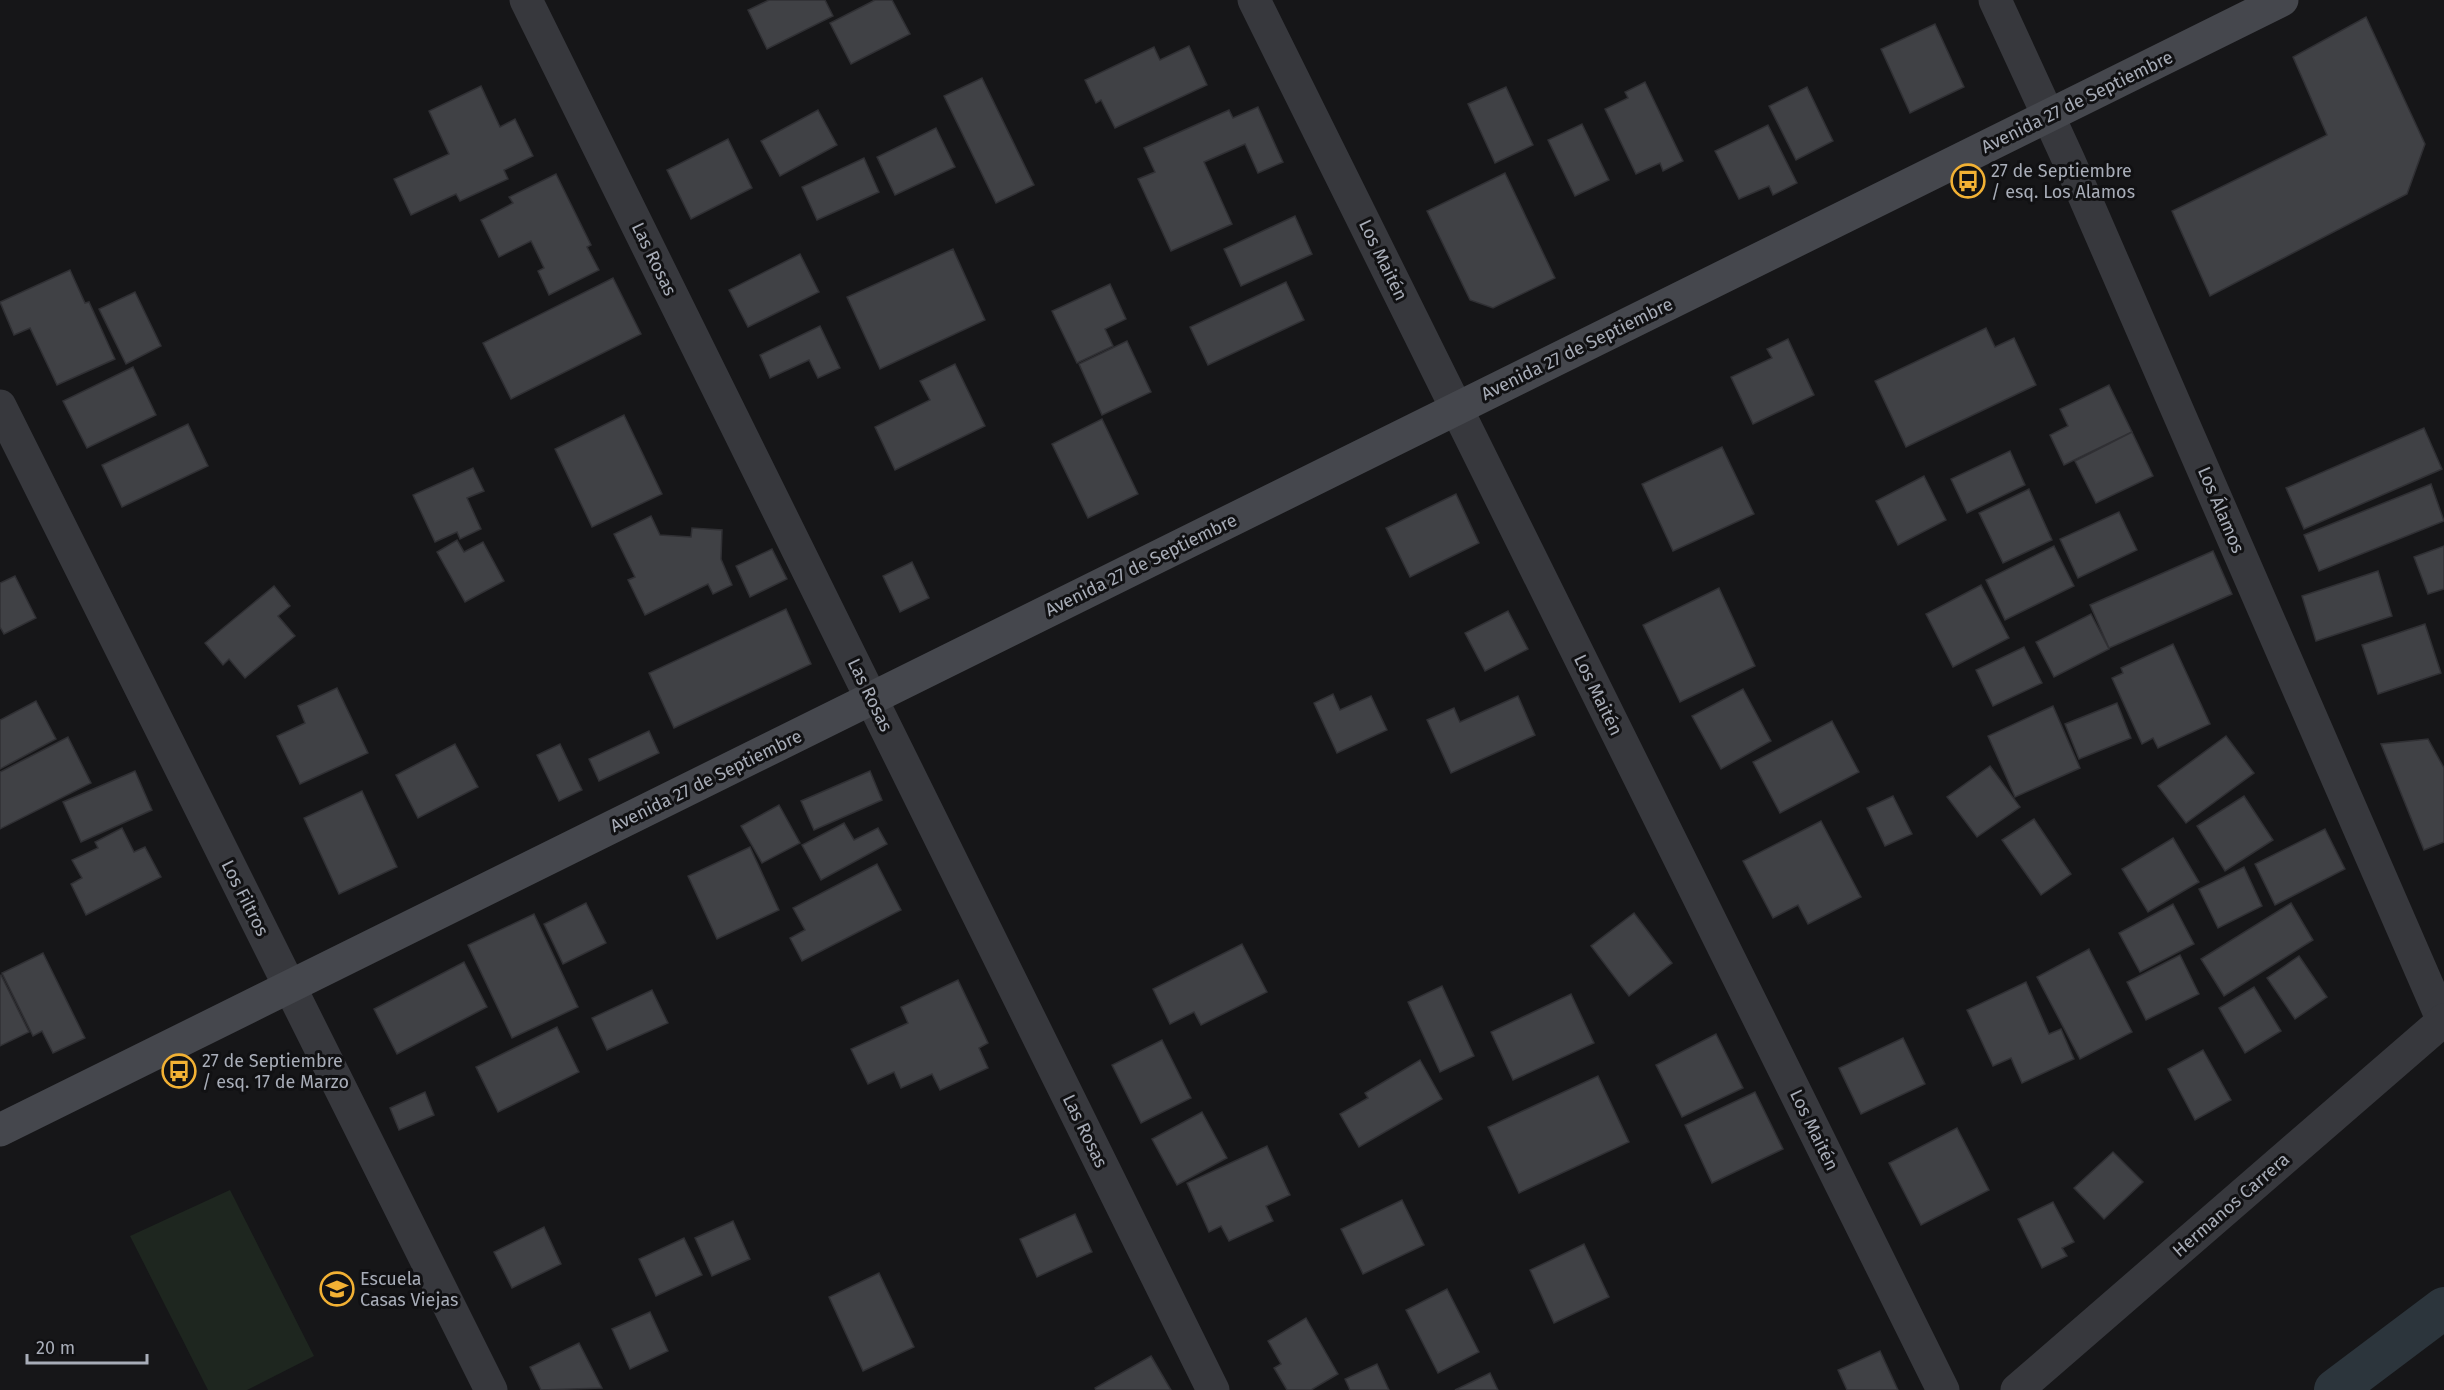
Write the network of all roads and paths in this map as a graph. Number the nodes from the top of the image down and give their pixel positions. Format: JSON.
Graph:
{"nodes":[{"id":1,"x":526,"y":0,"type":"edge"},
{"id":2,"x":1254,"y":0,"type":"edge"},
{"id":3,"x":1995,"y":0,"type":"edge"},
{"id":4,"x":2282,"y":0,"type":"edge"},
{"id":5,"x":2049,"y":115,"type":"junction"},
{"id":6,"x":0,"y":406,"type":"edge"},
{"id":7,"x":1456,"y":409,"type":"junction"},
{"id":8,"x":872,"y":698,"type":"junction"},
{"id":9,"x":290,"y":987,"type":"junction"},
{"id":10,"x":2443,"y":1020,"type":"edge"},
{"id":11,"x":0,"y":1130,"type":"edge"},
{"id":12,"x":491,"y":1390,"type":"edge"},
{"id":13,"x":1213,"y":1390,"type":"edge"},
{"id":14,"x":1943,"y":1390,"type":"edge"},
{"id":15,"x":2018,"y":1390,"type":"edge"}],
"edges":[{"from":1,"to":8,"type":"street","name":"Las Rosas"},
{"from":2,"to":7,"type":"street","name":"Los Maitén"},
{"from":3,"to":5,"type":"street","name":"Los Álamos"},
{"from":4,"to":5,"type":"street","name":"Avenida 27 de Septiembre"},
{"from":5,"to":7,"type":"street","name":"Avenida 27 de Septiembre"},
{"from":5,"to":10,"type":"street","name":"Los Álamos"},
{"from":6,"to":9,"type":"street","name":"Los Filtros"},
{"from":7,"to":8,"type":"street","name":"Avenida 27 de Septiembre"},
{"from":7,"to":14,"type":"street","name":"Los Maitén"},
{"from":8,"to":9,"type":"street","name":"Avenida 27 de Septiembre"},
{"from":8,"to":13,"type":"street","name":"Las Rosas"},
{"from":9,"to":11,"type":"street","name":"Avenida 27 de Septiembre"},
{"from":9,"to":12,"type":"street","name":"Los Filtros"},
{"from":10,"to":15,"type":"street","name":"Hermanos Carrera"}]}
